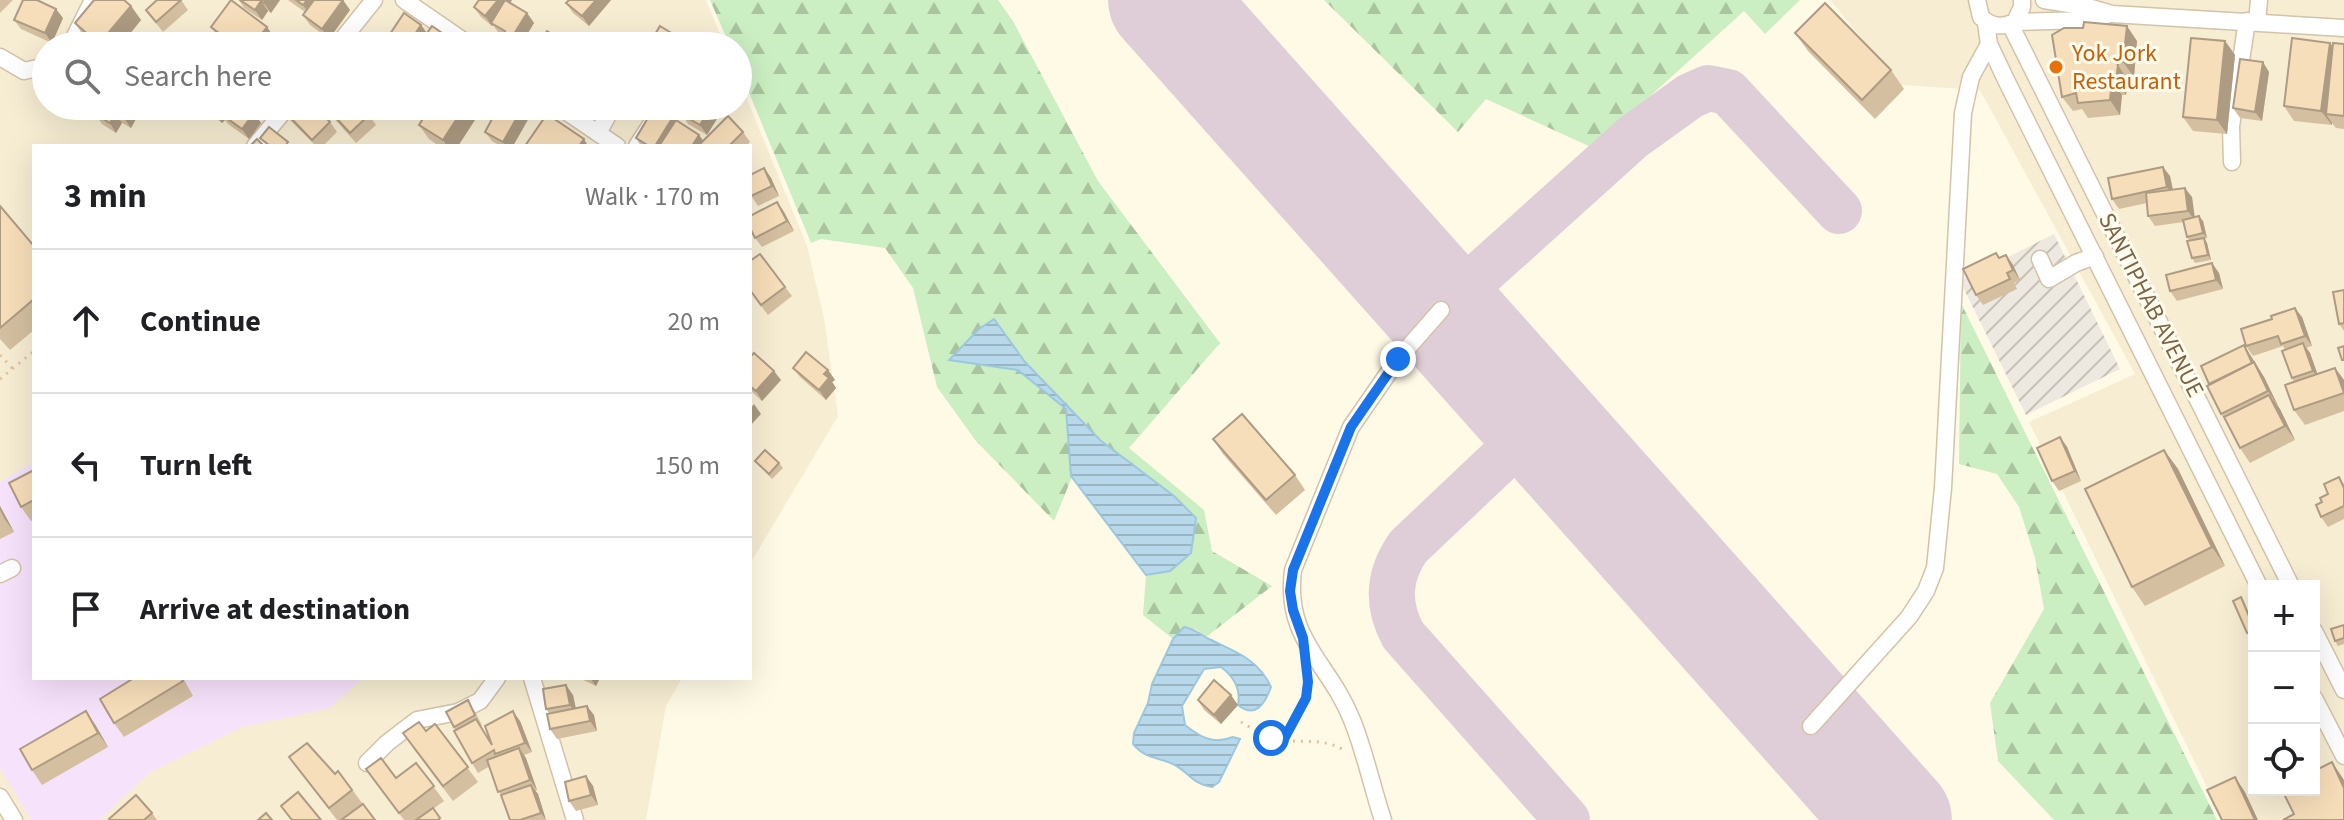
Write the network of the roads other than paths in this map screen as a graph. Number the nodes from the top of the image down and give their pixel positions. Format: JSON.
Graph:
{"nodes":[{"id":1,"x":93,"y":0,"type":"edge"},
{"id":2,"x":374,"y":0,"type":"edge"},
{"id":3,"x":404,"y":0,"type":"edge"},
{"id":4,"x":1977,"y":0,"type":"edge"},
{"id":5,"x":2022,"y":0,"type":"edge"},
{"id":6,"x":2044,"y":0,"type":"edge"},
{"id":7,"x":2259,"y":0,"type":"edge"},
{"id":8,"x":2112,"y":14,"type":"junction"},
{"id":9,"x":2252,"y":22,"type":"junction"},
{"id":10,"x":1986,"y":23,"type":"junction"},
{"id":11,"x":2012,"y":23,"type":"junction"},
{"id":12,"x":2344,"y":28,"type":"edge"},
{"id":13,"x":77,"y":32,"type":"edge"},
{"id":14,"x":348,"y":32,"type":"edge"},
{"id":15,"x":451,"y":32,"type":"edge"},
{"id":16,"x":1989,"y":44,"type":"junction"},
{"id":17,"x":0,"y":57,"type":"edge"},
{"id":18,"x":32,"y":69,"type":"edge"},
{"id":19,"x":276,"y":120,"type":"edge"},
{"id":20,"x":577,"y":120,"type":"edge"},
{"id":21,"x":610,"y":120,"type":"edge"},
{"id":22,"x":654,"y":120,"type":"edge"},
{"id":23,"x":606,"y":141,"type":"edge"},
{"id":24,"x":257,"y":144,"type":"edge"},
{"id":25,"x":638,"y":144,"type":"edge"},
{"id":26,"x":2232,"y":162,"type":"dead end"},
{"id":27,"x":2095,"y":256,"type":"junction"},
{"id":28,"x":2040,"y":259,"type":"dead end"},
{"id":29,"x":1441,"y":310,"type":"dead end"},
{"id":30,"x":2256,"y":580,"type":"edge"},
{"id":31,"x":2288,"y":580,"type":"edge"},
{"id":32,"x":2320,"y":643,"type":"edge"},
{"id":33,"x":496,"y":680,"type":"edge"},
{"id":34,"x":533,"y":680,"type":"edge"},
{"id":35,"x":2344,"y":690,"type":"edge"},
{"id":36,"x":2320,"y":710,"type":"edge"},
{"id":37,"x":1811,"y":726,"type":"dead end"},
{"id":38,"x":2344,"y":756,"type":"edge"},
{"id":39,"x":367,"y":763,"type":"dead end"},
{"id":40,"x":0,"y":797,"type":"edge"},
{"id":41,"x":14,"y":820,"type":"edge"},
{"id":42,"x":575,"y":820,"type":"edge"},
{"id":43,"x":1383,"y":820,"type":"edge"}],
"edges":[{"from":1,"to":13,"type":"street"},
{"from":2,"to":14,"type":"street"},
{"from":3,"to":15,"type":"street"},
{"from":4,"to":10,"type":"street","name":"SANTIPHAB AVENUE"},
{"from":5,"to":11,"type":"street"},
{"from":6,"to":8,"type":"street"},
{"from":7,"to":9,"type":"street"},
{"from":8,"to":9,"type":"street"},
{"from":8,"to":11,"type":"street"},
{"from":9,"to":12,"type":"street"},
{"from":9,"to":26,"type":"street"},
{"from":10,"to":11,"type":"street"},
{"from":10,"to":16,"type":"street","name":"SANTIPHAB AVENUE"},
{"from":11,"to":31,"type":"street","name":"SANTIPHAB AVENUE"},
{"from":16,"to":27,"type":"street","name":"SANTIPHAB AVENUE"},
{"from":16,"to":37,"type":"street"},
{"from":17,"to":18,"type":"street"},
{"from":19,"to":24,"type":"street"},
{"from":20,"to":23,"type":"street"},
{"from":21,"to":23,"type":"street"},
{"from":22,"to":25,"type":"street"},
{"from":27,"to":28,"type":"street"},
{"from":27,"to":30,"type":"street","name":"SANTIPHAB AVENUE"},
{"from":29,"to":43,"type":"street"},
{"from":32,"to":35,"type":"street"},
{"from":33,"to":39,"type":"street"},
{"from":34,"to":42,"type":"street"},
{"from":36,"to":38,"type":"street"},
{"from":40,"to":41,"type":"street"}]}
